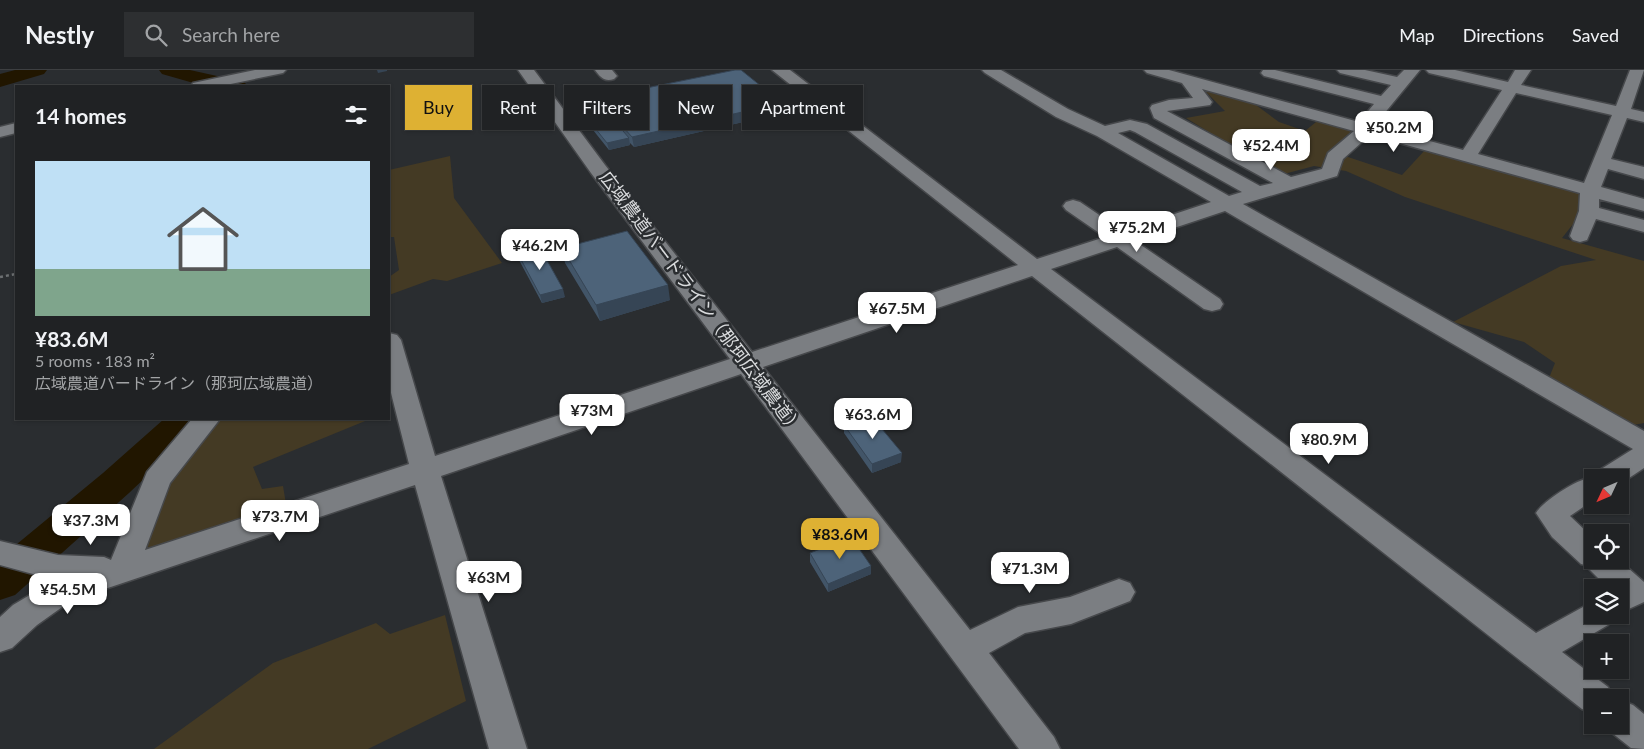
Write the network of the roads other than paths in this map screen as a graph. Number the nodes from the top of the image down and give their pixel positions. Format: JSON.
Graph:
{"nodes":[{"id":1,"x":278,"y":70,"type":"edge"},
{"id":2,"x":526,"y":70,"type":"edge"},
{"id":3,"x":780,"y":70,"type":"edge"},
{"id":4,"x":990,"y":70,"type":"edge"},
{"id":5,"x":1152,"y":70,"type":"edge"},
{"id":6,"x":1345,"y":70,"type":"edge"},
{"id":7,"x":1412,"y":70,"type":"edge"},
{"id":8,"x":1434,"y":70,"type":"edge"},
{"id":9,"x":1523,"y":70,"type":"edge"},
{"id":10,"x":1638,"y":70,"type":"edge"},
{"id":11,"x":1271,"y":72,"type":"edge"},
{"id":12,"x":250,"y":75,"type":"junction"},
{"id":13,"x":1228,"y":76,"type":"dead end"},
{"id":14,"x":1191,"y":81,"type":"junction"},
{"id":15,"x":1401,"y":83,"type":"junction"},
{"id":16,"x":205,"y":85,"type":"edge"},
{"id":17,"x":281,"y":85,"type":"edge"},
{"id":18,"x":1512,"y":88,"type":"junction"},
{"id":19,"x":1251,"y":93,"type":"junction"},
{"id":20,"x":1384,"y":102,"type":"junction"},
{"id":21,"x":1621,"y":112,"type":"junction"},
{"id":22,"x":1644,"y":117,"type":"edge"},
{"id":23,"x":15,"y":128,"type":"edge"},
{"id":24,"x":1363,"y":128,"type":"junction"},
{"id":25,"x":0,"y":132,"type":"edge"},
{"id":26,"x":1103,"y":132,"type":"junction"},
{"id":27,"x":1468,"y":156,"type":"junction"},
{"id":28,"x":1601,"y":162,"type":"junction"},
{"id":29,"x":1644,"y":173,"type":"edge"},
{"id":30,"x":1289,"y":184,"type":"junction"},
{"id":31,"x":1590,"y":190,"type":"junction"},
{"id":32,"x":1258,"y":193,"type":"junction"},
{"id":33,"x":1227,"y":204,"type":"junction"},
{"id":34,"x":1644,"y":205,"type":"edge"},
{"id":35,"x":1073,"y":206,"type":"dead end"},
{"id":36,"x":1589,"y":211,"type":"junction"},
{"id":37,"x":1644,"y":226,"type":"edge"},
{"id":38,"x":1580,"y":236,"type":"dead end"},
{"id":39,"x":1120,"y":240,"type":"junction"},
{"id":40,"x":1035,"y":268,"type":"junction"},
{"id":41,"x":1212,"y":304,"type":"dead end"},
{"id":42,"x":390,"y":344,"type":"edge"},
{"id":43,"x":747,"y":363,"type":"junction"},
{"id":44,"x":206,"y":420,"type":"edge"},
{"id":45,"x":1644,"y":443,"type":"edge"},
{"id":46,"x":1644,"y":455,"type":"edge"},
{"id":47,"x":1622,"y":469,"type":"edge"},
{"id":48,"x":424,"y":471,"type":"junction"},
{"id":49,"x":1584,"y":492,"type":"edge"},
{"id":50,"x":1584,"y":548,"type":"edge"},
{"id":51,"x":0,"y":553,"type":"edge"},
{"id":52,"x":1608,"y":569,"type":"edge"},
{"id":53,"x":122,"y":571,"type":"junction"},
{"id":54,"x":1619,"y":579,"type":"edge"},
{"id":55,"x":1119,"y":592,"type":"dead end"},
{"id":56,"x":1584,"y":622,"type":"edge"},
{"id":57,"x":0,"y":638,"type":"edge"},
{"id":58,"x":964,"y":649,"type":"junction"},
{"id":59,"x":1535,"y":651,"type":"junction"},
{"id":60,"x":1584,"y":689,"type":"edge"},
{"id":61,"x":1629,"y":724,"type":"edge"},
{"id":62,"x":1644,"y":736,"type":"edge"},
{"id":63,"x":508,"y":749,"type":"edge"},
{"id":64,"x":1041,"y":749,"type":"edge"}],
"edges":[{"from":1,"to":12,"type":"street"},
{"from":2,"to":43,"type":"street","name":"広域農道バードライン（那珂広域農道）"},
{"from":3,"to":40,"type":"street"},
{"from":4,"to":26,"type":"street"},
{"from":5,"to":14,"type":"street"},
{"from":6,"to":15,"type":"street"},
{"from":7,"to":15,"type":"street"},
{"from":8,"to":18,"type":"street"},
{"from":9,"to":18,"type":"street"},
{"from":10,"to":21,"type":"street"},
{"from":11,"to":19,"type":"street"},
{"from":11,"to":20,"type":"street"},
{"from":12,"to":16,"type":"street"},
{"from":12,"to":17,"type":"street"},
{"from":13,"to":19,"type":"street"},
{"from":14,"to":19,"type":"street"},
{"from":14,"to":30,"type":"street"},
{"from":15,"to":20,"type":"street"},
{"from":18,"to":21,"type":"street"},
{"from":18,"to":27,"type":"street"},
{"from":19,"to":24,"type":"street"},
{"from":20,"to":24,"type":"street"},
{"from":21,"to":22,"type":"street"},
{"from":21,"to":28,"type":"street"},
{"from":23,"to":25,"type":"street"},
{"from":24,"to":27,"type":"street"},
{"from":24,"to":30,"type":"street"},
{"from":26,"to":32,"type":"street"},
{"from":26,"to":33,"type":"street"},
{"from":27,"to":31,"type":"street"},
{"from":28,"to":29,"type":"street"},
{"from":28,"to":31,"type":"street"},
{"from":30,"to":32,"type":"street"},
{"from":31,"to":34,"type":"street"},
{"from":31,"to":36,"type":"street"},
{"from":32,"to":33,"type":"street"},
{"from":33,"to":39,"type":"street"},
{"from":33,"to":45,"type":"street"},
{"from":35,"to":39,"type":"street"},
{"from":36,"to":37,"type":"street"},
{"from":36,"to":38,"type":"street"},
{"from":39,"to":40,"type":"street"},
{"from":39,"to":41,"type":"street"},
{"from":40,"to":43,"type":"street"},
{"from":40,"to":59,"type":"street"},
{"from":42,"to":48,"type":"street"},
{"from":43,"to":48,"type":"street"},
{"from":43,"to":58,"type":"street","name":"広域農道バードライン（那珂広域農道）"},
{"from":44,"to":53,"type":"street"},
{"from":46,"to":47,"type":"street"},
{"from":48,"to":53,"type":"street"},
{"from":48,"to":63,"type":"street"},
{"from":49,"to":50,"type":"street"},
{"from":51,"to":53,"type":"street"},
{"from":52,"to":54,"type":"street"},
{"from":53,"to":57,"type":"street"},
{"from":55,"to":58,"type":"street"},
{"from":56,"to":59,"type":"street"},
{"from":58,"to":64,"type":"street","name":"広域農道バードライン（那珂広域農道）"},
{"from":59,"to":60,"type":"street"},
{"from":61,"to":62,"type":"street"}]}
